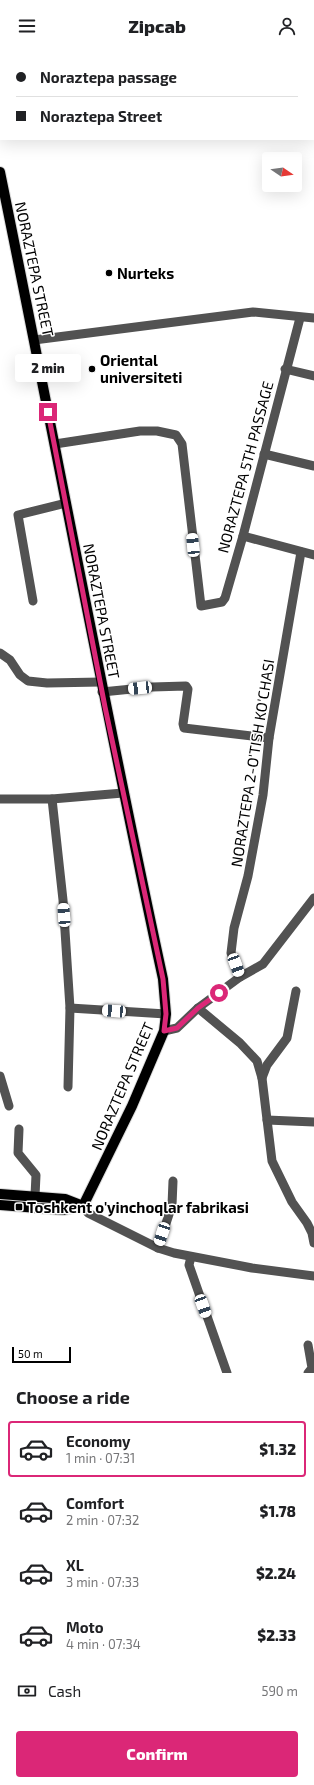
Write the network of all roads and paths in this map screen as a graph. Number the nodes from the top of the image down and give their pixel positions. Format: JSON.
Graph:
{"nodes":[{"id":1,"x":0,"y":172,"type":"edge"},
{"id":2,"x":300,"y":318,"type":"junction"},
{"id":3,"x":314,"y":318,"type":"edge"},
{"id":4,"x":34,"y":340,"type":"junction"},
{"id":5,"x":285,"y":369,"type":"junction"},
{"id":6,"x":314,"y":376,"type":"edge"},
{"id":7,"x":55,"y":444,"type":"junction"},
{"id":8,"x":264,"y":454,"type":"junction"},
{"id":9,"x":314,"y":466,"type":"edge"},
{"id":10,"x":66,"y":503,"type":"junction"},
{"id":11,"x":243,"y":536,"type":"junction"},
{"id":12,"x":301,"y":552,"type":"junction"},
{"id":13,"x":314,"y":555,"type":"edge"},
{"id":14,"x":33,"y":601,"type":"dead end"},
{"id":15,"x":0,"y":653,"type":"edge"},
{"id":16,"x":102,"y":687,"type":"junction"},
{"id":17,"x":269,"y":738,"type":"junction"},
{"id":18,"x":123,"y":793,"type":"junction"},
{"id":19,"x":0,"y":798,"type":"edge"},
{"id":20,"x":52,"y":799,"type":"junction"},
{"id":21,"x":314,"y":898,"type":"edge"},
{"id":22,"x":240,"y":977,"type":"junction"},
{"id":23,"x":296,"y":991,"type":"dead end"},
{"id":24,"x":70,"y":1008,"type":"junction"},
{"id":25,"x":198,"y":1008,"type":"junction"},
{"id":26,"x":166,"y":1014,"type":"junction"},
{"id":27,"x":164,"y":1031,"type":"junction"},
{"id":28,"x":0,"y":1076,"type":"edge"},
{"id":29,"x":262,"y":1078,"type":"junction"},
{"id":30,"x":68,"y":1087,"type":"dead end"},
{"id":31,"x":9,"y":1106,"type":"dead end"},
{"id":32,"x":267,"y":1120,"type":"junction"},
{"id":33,"x":314,"y":1122,"type":"edge"},
{"id":34,"x":19,"y":1129,"type":"dead end"},
{"id":35,"x":173,"y":1181,"type":"dead end"},
{"id":36,"x":0,"y":1194,"type":"edge"},
{"id":37,"x":34,"y":1196,"type":"junction"},
{"id":38,"x":0,"y":1205,"type":"edge"},
{"id":39,"x":83,"y":1206,"type":"junction"},
{"id":40,"x":314,"y":1243,"type":"edge"},
{"id":41,"x":158,"y":1248,"type":"junction"},
{"id":42,"x":191,"y":1257,"type":"junction"},
{"id":43,"x":314,"y":1276,"type":"edge"},
{"id":44,"x":308,"y":1345,"type":"dead end"},
{"id":45,"x":227,"y":1373,"type":"edge"},
{"id":46,"x":308,"y":1373,"type":"edge"}],
"edges":[{"from":1,"to":4,"type":"main road","name":"NORAZTEPA STREET"},
{"from":2,"to":3,"type":"street"},
{"from":2,"to":4,"type":"street"},
{"from":2,"to":5,"type":"street","name":"NORAZTEPA 5TH PASSAGE"},
{"from":4,"to":7,"type":"main road","name":"NORAZTEPA STREET"},
{"from":5,"to":6,"type":"street"},
{"from":5,"to":8,"type":"street","name":"NORAZTEPA 5TH PASSAGE"},
{"from":7,"to":10,"type":"main road","name":"NORAZTEPA STREET"},
{"from":7,"to":11,"type":"street","name":"NORAZTEPA 5TH PASSAGE"},
{"from":8,"to":9,"type":"street"},
{"from":8,"to":11,"type":"street","name":"NORAZTEPA 5TH PASSAGE"},
{"from":10,"to":14,"type":"street"},
{"from":10,"to":16,"type":"main road","name":"NORAZTEPA STREET"},
{"from":11,"to":12,"type":"street"},
{"from":12,"to":13,"type":"street"},
{"from":12,"to":17,"type":"street","name":"NORAZTEPA 2-O'TISH KO'CHASI"},
{"from":15,"to":16,"type":"street"},
{"from":16,"to":17,"type":"street"},
{"from":16,"to":18,"type":"main road","name":"NORAZTEPA STREET"},
{"from":17,"to":22,"type":"street","name":"NORAZTEPA 2-O'TISH KO'CHASI"},
{"from":18,"to":20,"type":"street"},
{"from":18,"to":26,"type":"main road","name":"NORAZTEPA STREET"},
{"from":19,"to":20,"type":"street"},
{"from":20,"to":24,"type":"street"},
{"from":21,"to":22,"type":"street"},
{"from":22,"to":25,"type":"street"},
{"from":23,"to":29,"type":"street"},
{"from":24,"to":26,"type":"street"},
{"from":24,"to":30,"type":"street"},
{"from":25,"to":27,"type":"street"},
{"from":25,"to":29,"type":"street"},
{"from":26,"to":27,"type":"main road","name":"NORAZTEPA STREET"},
{"from":27,"to":39,"type":"main road","name":"NORAZTEPA STREET"},
{"from":28,"to":31,"type":"street"},
{"from":29,"to":32,"type":"street"},
{"from":32,"to":33,"type":"street"},
{"from":32,"to":40,"type":"street"},
{"from":34,"to":37,"type":"street"},
{"from":35,"to":41,"type":"street"},
{"from":36,"to":37,"type":"main road"},
{"from":37,"to":39,"type":"main road"},
{"from":38,"to":39,"type":"main road"},
{"from":39,"to":41,"type":"street"},
{"from":41,"to":42,"type":"street"},
{"from":42,"to":43,"type":"street"},
{"from":42,"to":45,"type":"street"},
{"from":44,"to":46,"type":"street"}]}
